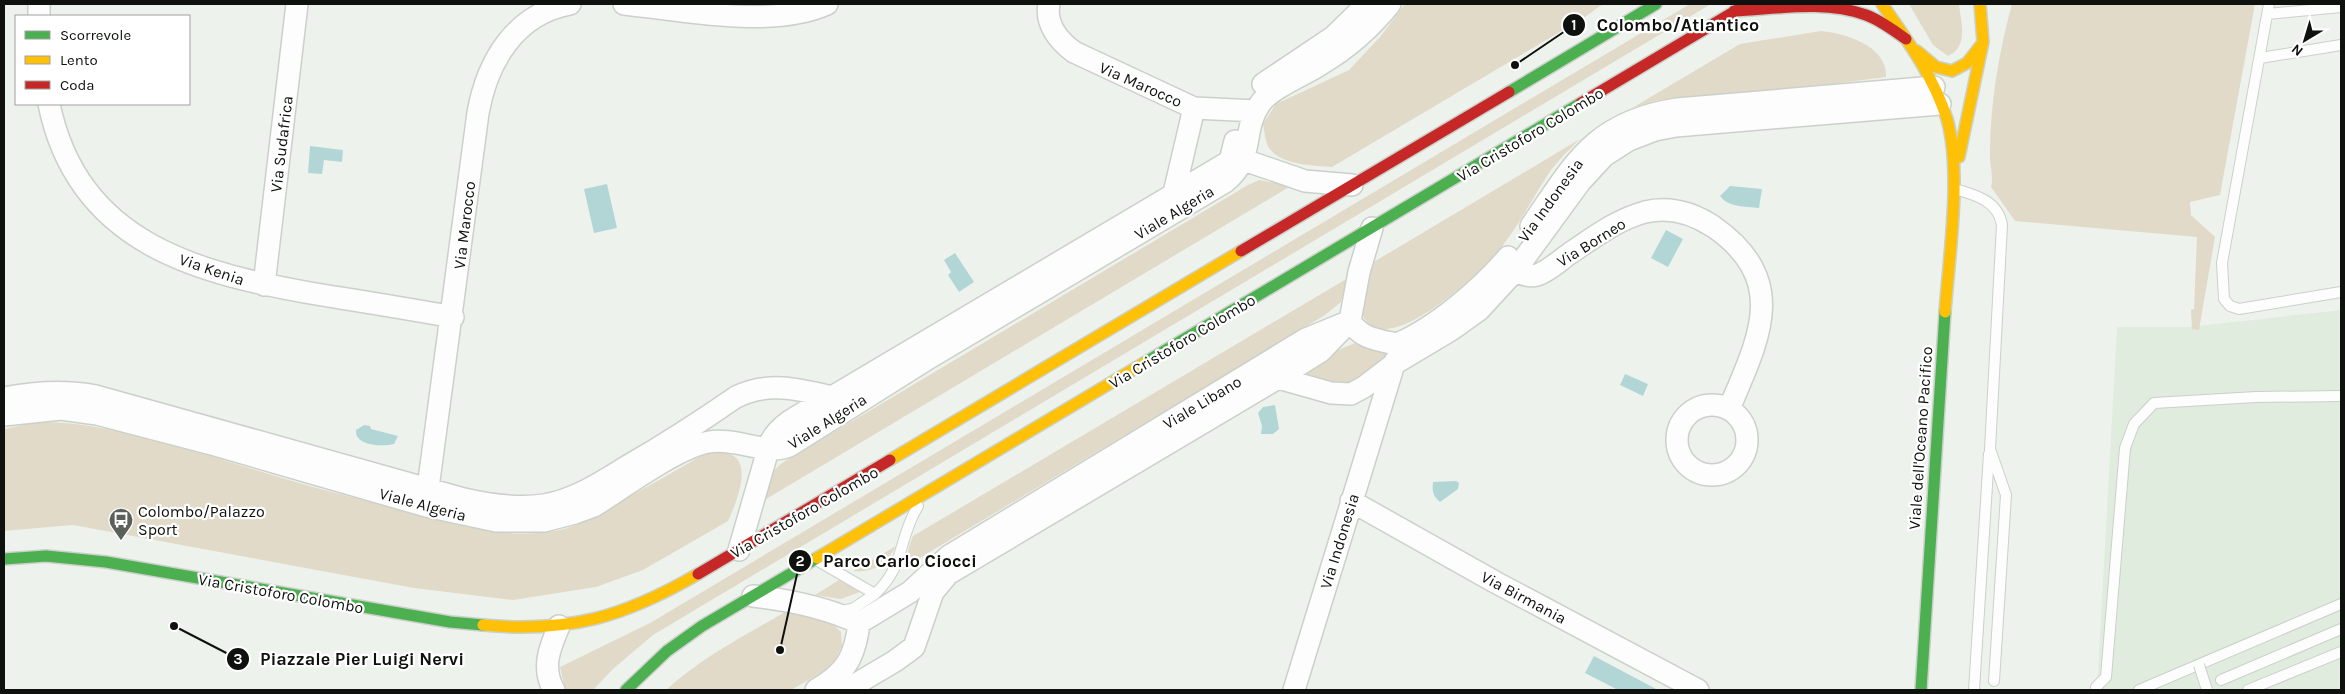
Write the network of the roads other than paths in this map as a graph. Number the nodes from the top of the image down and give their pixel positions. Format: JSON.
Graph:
{"nodes":[{"id":1,"x":297,"y":4,"type":"edge"},
{"id":2,"x":570,"y":4,"type":"edge"},
{"id":3,"x":624,"y":4,"type":"edge"},
{"id":4,"x":827,"y":4,"type":"edge"},
{"id":5,"x":1049,"y":4,"type":"edge"},
{"id":6,"x":1367,"y":4,"type":"edge"},
{"id":7,"x":1390,"y":4,"type":"edge"},
{"id":8,"x":1656,"y":4,"type":"edge"},
{"id":9,"x":1747,"y":4,"type":"edge"},
{"id":10,"x":1882,"y":4,"type":"edge"},
{"id":11,"x":1980,"y":4,"type":"edge"},
{"id":12,"x":1993,"y":4,"type":"edge"},
{"id":13,"x":2341,"y":7,"type":"edge"},
{"id":14,"x":2268,"y":9,"type":"edge"},
{"id":15,"x":1734,"y":11,"type":"junction"},
{"id":16,"x":1906,"y":39,"type":"junction"},
{"id":17,"x":1983,"y":42,"type":"junction"},
{"id":18,"x":2341,"y":46,"type":"edge"},
{"id":19,"x":2260,"y":58,"type":"junction"},
{"id":20,"x":1937,"y":96,"type":"junction"},
{"id":21,"x":49,"y":105,"type":"edge"},
{"id":22,"x":1194,"y":108,"type":"junction"},
{"id":23,"x":1249,"y":111,"type":"junction"},
{"id":24,"x":1237,"y":160,"type":"junction"},
{"id":25,"x":1352,"y":185,"type":"junction"},
{"id":26,"x":1953,"y":188,"type":"junction"},
{"id":27,"x":1178,"y":200,"type":"junction"},
{"id":28,"x":1372,"y":228,"type":"junction"},
{"id":29,"x":1509,"y":266,"type":"junction"},
{"id":30,"x":264,"y":285,"type":"junction"},
{"id":31,"x":2341,"y":292,"type":"edge"},
{"id":32,"x":453,"y":316,"type":"junction"},
{"id":33,"x":1350,"y":321,"type":"junction"},
{"id":34,"x":1396,"y":354,"type":"junction"},
{"id":35,"x":1274,"y":370,"type":"junction"},
{"id":36,"x":890,"y":373,"type":"junction"},
{"id":37,"x":2341,"y":396,"type":"edge"},
{"id":38,"x":4,"y":398,"type":"edge"},
{"id":39,"x":832,"y":398,"type":"junction"},
{"id":40,"x":1729,"y":409,"type":"dead end"},
{"id":41,"x":4,"y":415,"type":"edge"},
{"id":42,"x":697,"y":424,"type":"junction"},
{"id":43,"x":708,"y":442,"type":"junction"},
{"id":44,"x":769,"y":449,"type":"junction"},
{"id":45,"x":1990,"y":449,"type":"junction"},
{"id":46,"x":595,"y":495,"type":"junction"},
{"id":47,"x":924,"y":495,"type":"junction"},
{"id":48,"x":427,"y":497,"type":"junction"},
{"id":49,"x":1351,"y":501,"type":"junction"},
{"id":50,"x":1013,"y":526,"type":"junction"},
{"id":51,"x":739,"y":550,"type":"junction"},
{"id":52,"x":4,"y":559,"type":"edge"},
{"id":53,"x":815,"y":559,"type":"junction"},
{"id":54,"x":875,"y":594,"type":"junction"},
{"id":55,"x":754,"y":596,"type":"junction"},
{"id":56,"x":2341,"y":604,"type":"edge"},
{"id":57,"x":835,"y":612,"type":"junction"},
{"id":58,"x":859,"y":623,"type":"junction"},
{"id":59,"x":559,"y":626,"type":"junction"},
{"id":60,"x":2341,"y":629,"type":"edge"},
{"id":61,"x":2341,"y":652,"type":"edge"},
{"id":62,"x":849,"y":661,"type":"junction"},
{"id":63,"x":2199,"y":665,"type":"junction"},
{"id":64,"x":874,"y":674,"type":"junction"},
{"id":65,"x":2221,"y":680,"type":"dead end"},
{"id":66,"x":1994,"y":682,"type":"dead end"},
{"id":67,"x":2096,"y":687,"type":"dead end"},
{"id":68,"x":554,"y":690,"type":"edge"},
{"id":69,"x":626,"y":690,"type":"edge"},
{"id":70,"x":816,"y":690,"type":"edge"},
{"id":71,"x":846,"y":690,"type":"edge"},
{"id":72,"x":1294,"y":690,"type":"edge"},
{"id":73,"x":1698,"y":690,"type":"edge"},
{"id":74,"x":1921,"y":690,"type":"edge"},
{"id":75,"x":1974,"y":690,"type":"edge"},
{"id":76,"x":2139,"y":690,"type":"edge"},
{"id":77,"x":2207,"y":690,"type":"edge"},
{"id":78,"x":2248,"y":690,"type":"edge"}],
"edges":[{"from":1,"to":30,"type":"street","name":"Via Sudafrica"},
{"from":2,"to":32,"type":"street","name":"Via Marocco"},
{"from":3,"to":4,"type":"street"},
{"from":5,"to":22,"type":"street","name":"Via Marocco"},
{"from":6,"to":23,"type":"street"},
{"from":7,"to":23,"type":"street"},
{"from":8,"to":25,"type":"main road","name":"Via Cristoforo Colombo"},
{"from":9,"to":15,"type":"main road","name":"Via Cristoforo Colombo"},
{"from":10,"to":16,"type":"main road"},
{"from":11,"to":17,"type":"main road"},
{"from":12,"to":17,"type":"main road"},
{"from":13,"to":14,"type":"lane"},
{"from":14,"to":19,"type":"lane"},
{"from":15,"to":16,"type":"main road"},
{"from":15,"to":28,"type":"main road","name":"Via Cristoforo Colombo"},
{"from":16,"to":17,"type":"main road"},
{"from":16,"to":20,"type":"main road"},
{"from":17,"to":26,"type":"main road"},
{"from":18,"to":19,"type":"lane"},
{"from":19,"to":31,"type":"lane"},
{"from":20,"to":26,"type":"main road"},
{"from":20,"to":29,"type":"street","name":"Via Indonesia"},
{"from":21,"to":30,"type":"street","name":"Via Kenia"},
{"from":22,"to":23,"type":"street"},
{"from":22,"to":27,"type":"street","name":"Via Marocco"},
{"from":23,"to":24,"type":"street"},
{"from":24,"to":25,"type":"street"},
{"from":24,"to":27,"type":"street","name":"Viale Algeria"},
{"from":25,"to":51,"type":"main road","name":"Via Cristoforo Colombo"},
{"from":26,"to":45,"type":"lane"},
{"from":26,"to":74,"type":"main road","name":"Viale dell'Oceano Pacifico"},
{"from":27,"to":36,"type":"street","name":"Viale Algeria"},
{"from":28,"to":33,"type":"street"},
{"from":28,"to":47,"type":"main road","name":"Via Cristoforo Colombo"},
{"from":29,"to":34,"type":"street","name":"Via Indonesia"},
{"from":29,"to":40,"type":"street","name":"Via Borneo"},
{"from":30,"to":32,"type":"street","name":"Via Kenia"},
{"from":32,"to":48,"type":"street","name":"Via Marocco"},
{"from":33,"to":34,"type":"street"},
{"from":33,"to":35,"type":"street","name":"Viale Libano"},
{"from":34,"to":35,"type":"street"},
{"from":34,"to":49,"type":"street","name":"Via Indonesia"},
{"from":35,"to":50,"type":"street","name":"Viale Libano"},
{"from":36,"to":39,"type":"street","name":"Viale Algeria"},
{"from":36,"to":44,"type":"street","name":"Viale Algeria"},
{"from":37,"to":67,"type":"lane"},
{"from":38,"to":48,"type":"street","name":"Viale Algeria"},
{"from":39,"to":42,"type":"street","name":"Viale Algeria"},
{"from":39,"to":44,"type":"street"},
{"from":41,"to":48,"type":"street","name":"Viale Algeria"},
{"from":42,"to":43,"type":"street"},
{"from":42,"to":46,"type":"street","name":"Viale Algeria"},
{"from":43,"to":44,"type":"street","name":"Viale Algeria"},
{"from":43,"to":46,"type":"street","name":"Viale Algeria"},
{"from":44,"to":51,"type":"street"},
{"from":45,"to":66,"type":"lane"},
{"from":45,"to":75,"type":"lane"},
{"from":46,"to":48,"type":"street","name":"Viale Algeria"},
{"from":47,"to":53,"type":"main road","name":"Via Cristoforo Colombo"},
{"from":47,"to":54,"type":"lane"},
{"from":49,"to":72,"type":"street","name":"Via Indonesia"},
{"from":49,"to":73,"type":"street","name":"Via Birmania"},
{"from":50,"to":58,"type":"street","name":"Viale Libano"},
{"from":50,"to":64,"type":"street","name":"Viale Libano"},
{"from":51,"to":59,"type":"main road","name":"Via Cristoforo Colombo"},
{"from":52,"to":59,"type":"main road","name":"Via Cristoforo Colombo"},
{"from":53,"to":54,"type":"lane"},
{"from":53,"to":55,"type":"main road","name":"Via Cristoforo Colombo"},
{"from":54,"to":57,"type":"lane"},
{"from":55,"to":57,"type":"street"},
{"from":55,"to":69,"type":"main road","name":"Via Cristoforo Colombo"},
{"from":56,"to":63,"type":"lane"},
{"from":57,"to":58,"type":"street"},
{"from":58,"to":62,"type":"street"},
{"from":59,"to":68,"type":"street"},
{"from":60,"to":65,"type":"lane"},
{"from":61,"to":78,"type":"lane"},
{"from":62,"to":64,"type":"street"},
{"from":62,"to":70,"type":"street"},
{"from":63,"to":76,"type":"lane"},
{"from":63,"to":77,"type":"lane","bridge":true},
{"from":64,"to":71,"type":"street","name":"Viale Libano"}]}
